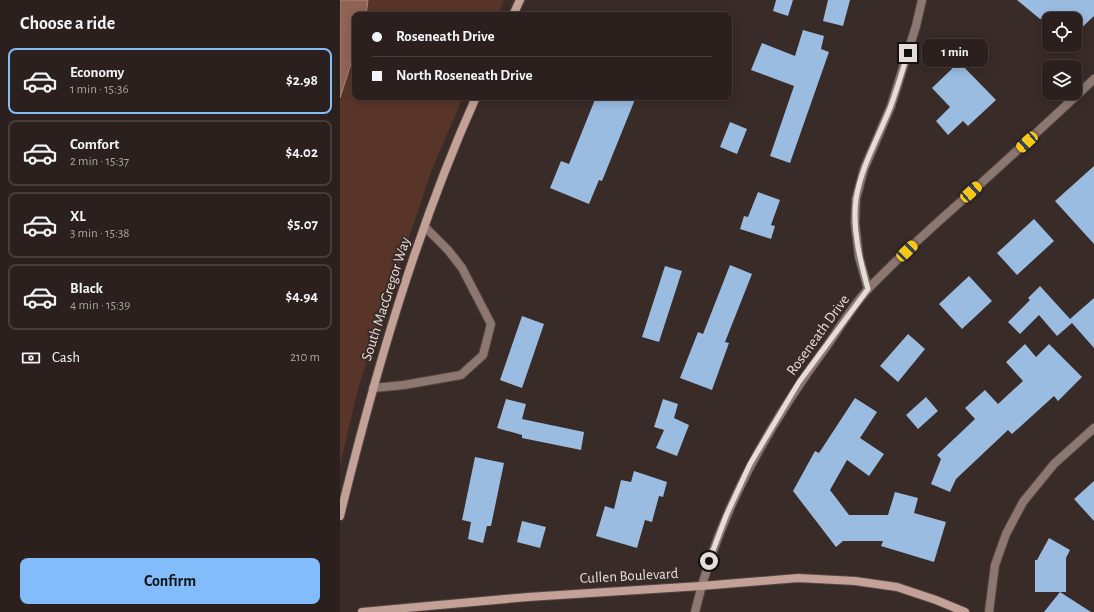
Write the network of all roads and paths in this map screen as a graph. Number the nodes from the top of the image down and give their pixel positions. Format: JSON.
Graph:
{"nodes":[{"id":1,"x":520,"y":0,"type":"edge"},
{"id":2,"x":922,"y":0,"type":"edge"},
{"id":3,"x":514,"y":12,"type":"edge"},
{"id":4,"x":1094,"y":79,"type":"edge"},
{"id":5,"x":475,"y":100,"type":"edge"},
{"id":6,"x":425,"y":227,"type":"junction"},
{"id":7,"x":868,"y":289,"type":"junction"},
{"id":8,"x":373,"y":388,"type":"junction"},
{"id":9,"x":1094,"y":428,"type":"edge"},
{"id":10,"x":340,"y":516,"type":"edge"},
{"id":11,"x":701,"y":586,"type":"junction"},
{"id":12,"x":362,"y":612,"type":"edge"},
{"id":13,"x":695,"y":612,"type":"edge"},
{"id":14,"x":965,"y":612,"type":"edge"},
{"id":15,"x":989,"y":612,"type":"edge"}],
"edges":[{"from":1,"to":3,"type":"street"},
{"from":2,"to":7,"type":"street"},
{"from":4,"to":7,"type":"street","name":"Roseneath Drive"},
{"from":5,"to":6,"type":"street","name":"South MacGregor Way"},
{"from":6,"to":8,"type":"street","name":"South MacGregor Way"},
{"from":6,"to":8,"type":"street"},
{"from":7,"to":11,"type":"street","name":"Roseneath Drive"},
{"from":8,"to":10,"type":"street","name":"South MacGregor Way"},
{"from":9,"to":15,"type":"street"},
{"from":11,"to":12,"type":"street","name":"Cullen Boulevard"},
{"from":11,"to":13,"type":"street","name":"Roseneath Drive"},
{"from":11,"to":14,"type":"street","name":"Cullen Boulevard"}]}
